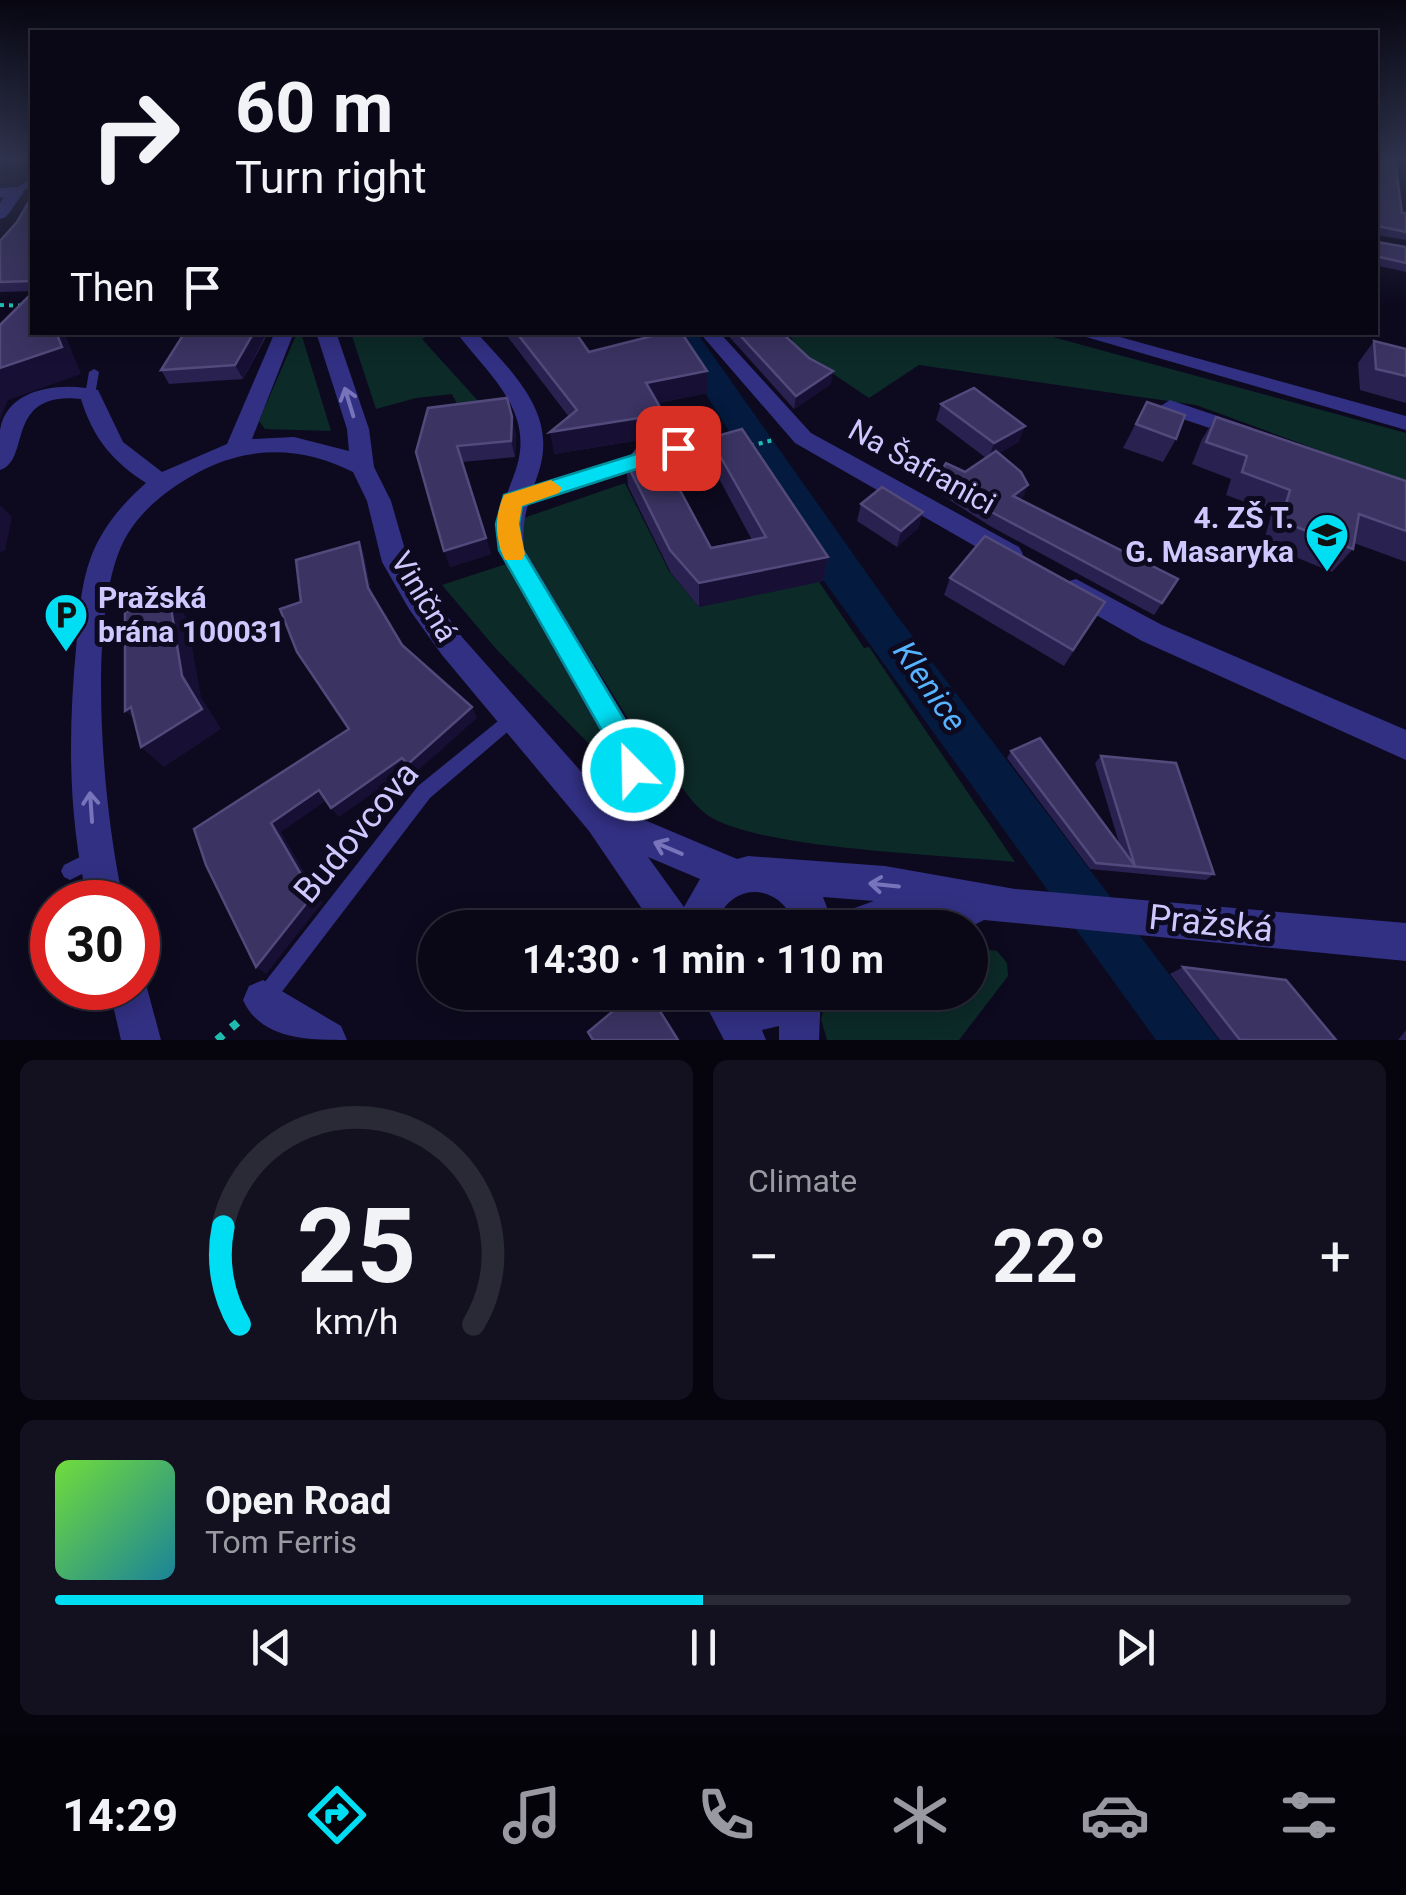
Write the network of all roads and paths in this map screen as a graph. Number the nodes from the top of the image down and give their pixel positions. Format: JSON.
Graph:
{"nodes":[{"id":1,"x":0,"y":304,"type":"edge"},
{"id":2,"x":30,"y":306,"type":"edge"},
{"id":3,"x":284,"y":335,"type":"edge"},
{"id":4,"x":327,"y":335,"type":"edge"},
{"id":5,"x":468,"y":335,"type":"edge"},
{"id":6,"x":711,"y":335,"type":"edge"},
{"id":7,"x":1089,"y":335,"type":"edge"},
{"id":8,"x":1170,"y":407,"type":"edge"},
{"id":9,"x":1406,"y":423,"type":"edge"},
{"id":10,"x":776,"y":439,"type":"dead end"},
{"id":11,"x":1260,"y":439,"type":"edge"},
{"id":12,"x":678,"y":448,"type":"dead end"},
{"id":13,"x":236,"y":449,"type":"junction"},
{"id":14,"x":737,"y":450,"type":"edge"},
{"id":15,"x":0,"y":462,"type":"edge"},
{"id":16,"x":362,"y":467,"type":"junction"},
{"id":17,"x":162,"y":483,"type":"junction"},
{"id":18,"x":512,"y":501,"type":"junction"},
{"id":19,"x":513,"y":718,"type":"junction"},
{"id":20,"x":1406,"y":744,"type":"edge"},
{"id":21,"x":602,"y":819,"type":"junction"},
{"id":22,"x":736,"y":876,"type":"junction"},
{"id":23,"x":773,"y":876,"type":"junction"},
{"id":24,"x":92,"y":880,"type":"edge"},
{"id":25,"x":1015,"y":906,"type":"junction"},
{"id":26,"x":665,"y":910,"type":"edge"},
{"id":27,"x":703,"y":910,"type":"edge"},
{"id":28,"x":810,"y":910,"type":"edge"},
{"id":29,"x":959,"y":910,"type":"edge"},
{"id":30,"x":1406,"y":942,"type":"edge"},
{"id":31,"x":263,"y":1000,"type":"joint"},
{"id":32,"x":134,"y":1010,"type":"edge"},
{"id":33,"x":730,"y":1010,"type":"edge"},
{"id":34,"x":800,"y":1010,"type":"edge"},
{"id":35,"x":142,"y":1040,"type":"edge"},
{"id":36,"x":327,"y":1040,"type":"edge"},
{"id":37,"x":746,"y":1040,"type":"edge"},
{"id":38,"x":799,"y":1040,"type":"edge"}],
"edges":[{"from":1,"to":2,"type":"path"},
{"from":3,"to":13,"type":"street"},
{"from":16,"to":4,"type":"street","name":"Viničná","one_way":true},
{"from":5,"to":18,"type":"street"},
{"from":6,"to":20,"type":"street","name":"Na Šafranici"},
{"from":7,"to":9,"type":"street"},
{"from":8,"to":11,"type":"street"},
{"from":10,"to":14,"type":"path"},
{"from":12,"to":18,"type":"lane"},
{"from":13,"to":16,"type":"street"},
{"from":13,"to":17,"type":"street"},
{"from":15,"to":17,"type":"street"},
{"from":16,"to":19,"type":"street","name":"Viničná"},
{"from":24,"to":17,"type":"street","one_way":true},
{"from":18,"to":21,"type":"street"},
{"from":19,"to":21,"type":"street","name":"Viničná"},
{"from":19,"to":31,"type":"lane","name":"Budovcova"},
{"from":22,"to":21,"type":"street","name":"Viničná","one_way":true},
{"from":21,"to":26,"type":"street","name":"Viničná"},
{"from":22,"to":23,"type":"street","name":"Pražská"},
{"from":22,"to":27,"type":"street"},
{"from":25,"to":23,"type":"street","name":"Pražská","one_way":true},
{"from":23,"to":28,"type":"street"},
{"from":25,"to":29,"type":"street","name":"Pražská"},
{"from":25,"to":30,"type":"street","name":"Pražská"},
{"from":31,"to":36,"type":"street"},
{"from":32,"to":35,"type":"street"},
{"from":33,"to":37,"type":"street"},
{"from":34,"to":38,"type":"street"}]}
